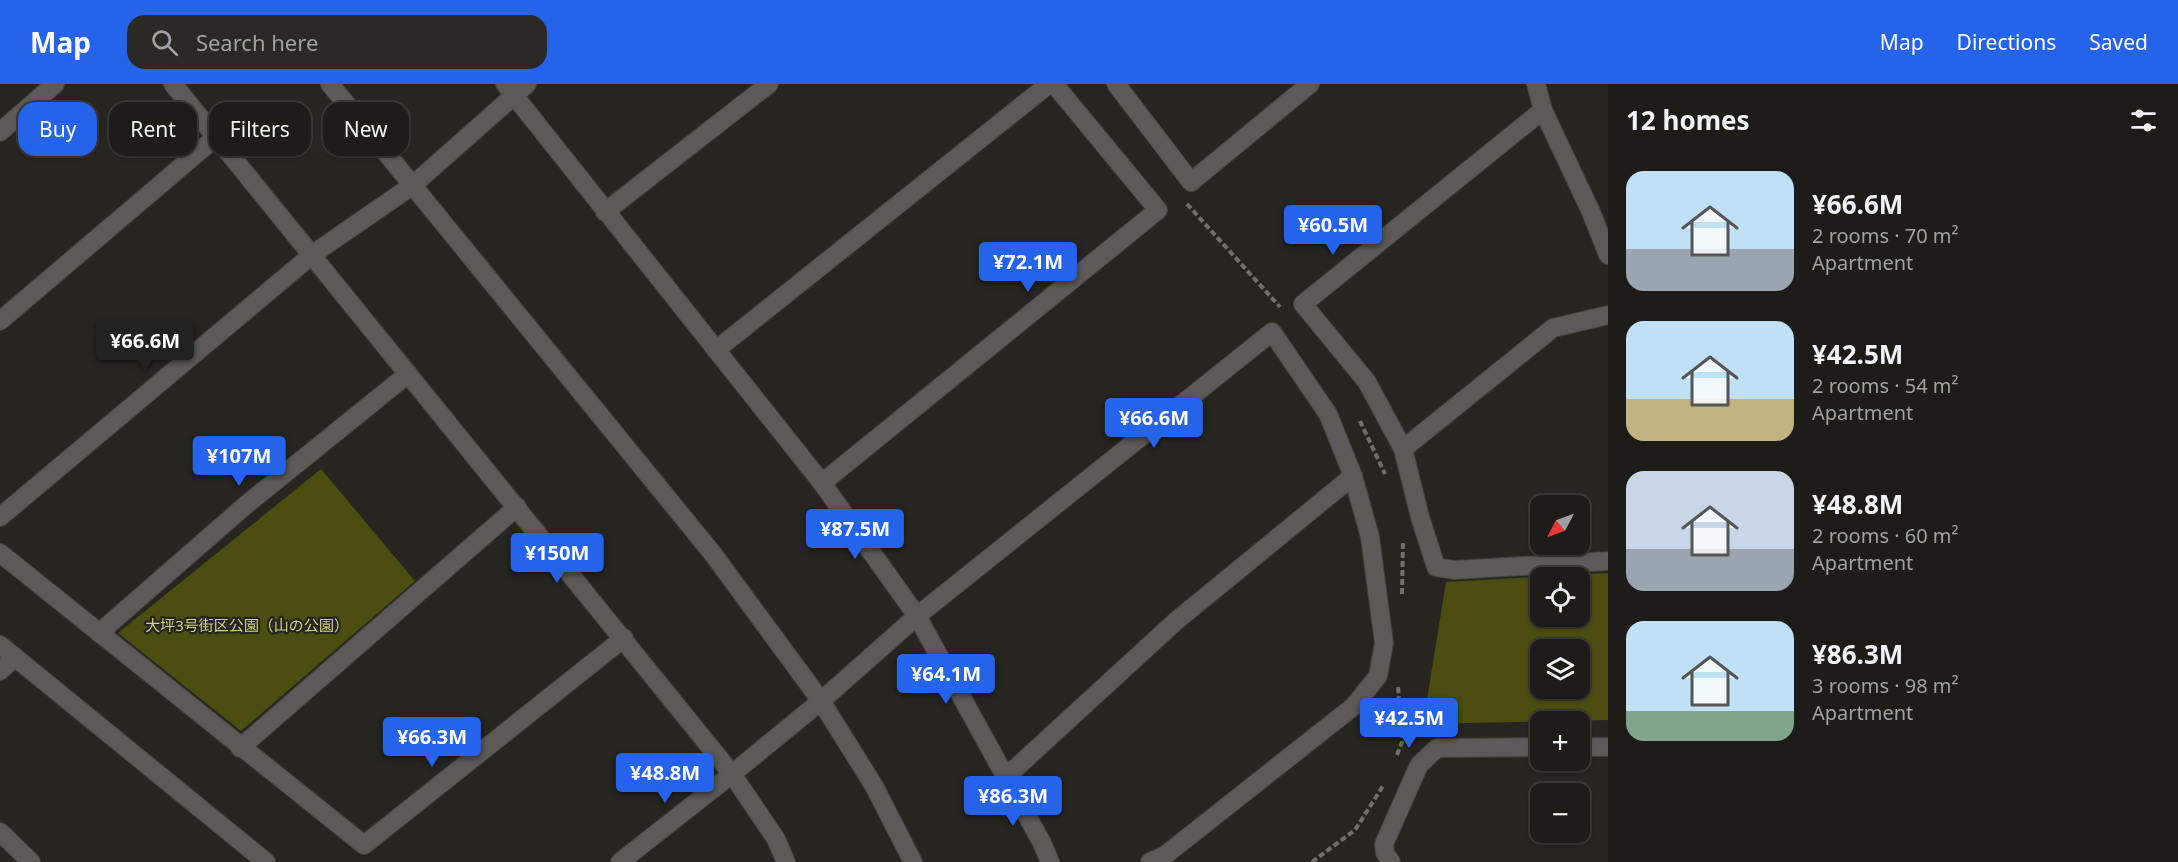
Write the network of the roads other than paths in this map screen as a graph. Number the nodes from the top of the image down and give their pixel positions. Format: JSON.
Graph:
{"nodes":[{"id":1,"x":55,"y":84,"type":"edge"},
{"id":2,"x":173,"y":84,"type":"edge"},
{"id":3,"x":330,"y":84,"type":"edge"},
{"id":4,"x":769,"y":84,"type":"edge"},
{"id":5,"x":1049,"y":84,"type":"edge"},
{"id":6,"x":1054,"y":84,"type":"edge"},
{"id":7,"x":1116,"y":84,"type":"edge"},
{"id":8,"x":1310,"y":84,"type":"edge"},
{"id":9,"x":1536,"y":84,"type":"edge"},
{"id":10,"x":516,"y":88,"type":"edge"},
{"id":11,"x":1543,"y":110,"type":"junction"},
{"id":12,"x":209,"y":130,"type":"edge"},
{"id":13,"x":0,"y":132,"type":"edge"},
{"id":14,"x":209,"y":143,"type":"edge"},
{"id":15,"x":230,"y":156,"type":"edge"},
{"id":16,"x":413,"y":185,"type":"junction"},
{"id":17,"x":605,"y":212,"type":"junction"},
{"id":18,"x":313,"y":255,"type":"junction"},
{"id":19,"x":1608,"y":255,"type":"edge"},
{"id":20,"x":1608,"y":315,"type":"edge"},
{"id":21,"x":0,"y":321,"type":"edge"},
{"id":22,"x":716,"y":350,"type":"junction"},
{"id":23,"x":408,"y":374,"type":"junction"},
{"id":24,"x":1403,"y":448,"type":"junction"},
{"id":25,"x":1353,"y":476,"type":"junction"},
{"id":26,"x":822,"y":483,"type":"junction"},
{"id":27,"x":517,"y":507,"type":"junction"},
{"id":28,"x":0,"y":517,"type":"edge"},
{"id":29,"x":0,"y":553,"type":"edge"},
{"id":30,"x":1608,"y":561,"type":"edge"},
{"id":31,"x":917,"y":616,"type":"junction"},
{"id":32,"x":99,"y":633,"type":"junction"},
{"id":33,"x":624,"y":638,"type":"junction"},
{"id":34,"x":0,"y":645,"type":"edge"},
{"id":35,"x":15,"y":657,"type":"junction"},
{"id":36,"x":0,"y":671,"type":"edge"},
{"id":37,"x":821,"y":701,"type":"junction"},
{"id":38,"x":1530,"y":747,"type":"edge"},
{"id":39,"x":1590,"y":747,"type":"edge"},
{"id":40,"x":1608,"y":747,"type":"edge"},
{"id":41,"x":240,"y":748,"type":"junction"},
{"id":42,"x":732,"y":774,"type":"junction"},
{"id":43,"x":1006,"y":777,"type":"junction"},
{"id":44,"x":0,"y":832,"type":"edge"},
{"id":45,"x":31,"y":862,"type":"edge"},
{"id":46,"x":266,"y":862,"type":"edge"},
{"id":47,"x":620,"y":862,"type":"edge"},
{"id":48,"x":786,"y":862,"type":"edge"},
{"id":49,"x":913,"y":862,"type":"edge"},
{"id":50,"x":1050,"y":862,"type":"edge"},
{"id":51,"x":1150,"y":862,"type":"edge"},
{"id":52,"x":1391,"y":862,"type":"edge"}],
"edges":[{"from":1,"to":13,"type":"street"},
{"from":2,"to":12,"type":"street"},
{"from":3,"to":16,"type":"street"},
{"from":4,"to":17,"type":"street"},
{"from":5,"to":22,"type":"street"},
{"from":6,"to":26,"type":"street"},
{"from":7,"to":8,"type":"street"},
{"from":9,"to":11,"type":"street"},
{"from":10,"to":16,"type":"street"},
{"from":10,"to":17,"type":"street"},
{"from":11,"to":19,"type":"street"},
{"from":11,"to":24,"type":"street"},
{"from":14,"to":21,"type":"street"},
{"from":15,"to":18,"type":"street"},
{"from":16,"to":18,"type":"street"},
{"from":16,"to":37,"type":"street"},
{"from":17,"to":22,"type":"street"},
{"from":18,"to":23,"type":"street"},
{"from":18,"to":28,"type":"street"},
{"from":20,"to":24,"type":"street"},
{"from":22,"to":26,"type":"street"},
{"from":23,"to":27,"type":"street"},
{"from":23,"to":32,"type":"street"},
{"from":24,"to":30,"type":"street"},
{"from":25,"to":31,"type":"street"},
{"from":25,"to":43,"type":"street"},
{"from":25,"to":51,"type":"street"},
{"from":26,"to":31,"type":"street"},
{"from":27,"to":33,"type":"street"},
{"from":27,"to":41,"type":"street"},
{"from":29,"to":32,"type":"street"},
{"from":31,"to":37,"type":"street"},
{"from":31,"to":43,"type":"street"},
{"from":32,"to":41,"type":"street"},
{"from":33,"to":41,"type":"street"},
{"from":33,"to":42,"type":"street"},
{"from":34,"to":35,"type":"street"},
{"from":35,"to":36,"type":"street"},
{"from":35,"to":46,"type":"street"},
{"from":37,"to":42,"type":"street"},
{"from":37,"to":49,"type":"street"},
{"from":38,"to":52,"type":"street"},
{"from":39,"to":40,"type":"street"},
{"from":42,"to":47,"type":"street"},
{"from":42,"to":48,"type":"street"},
{"from":43,"to":50,"type":"street"},
{"from":44,"to":45,"type":"street"}]}
